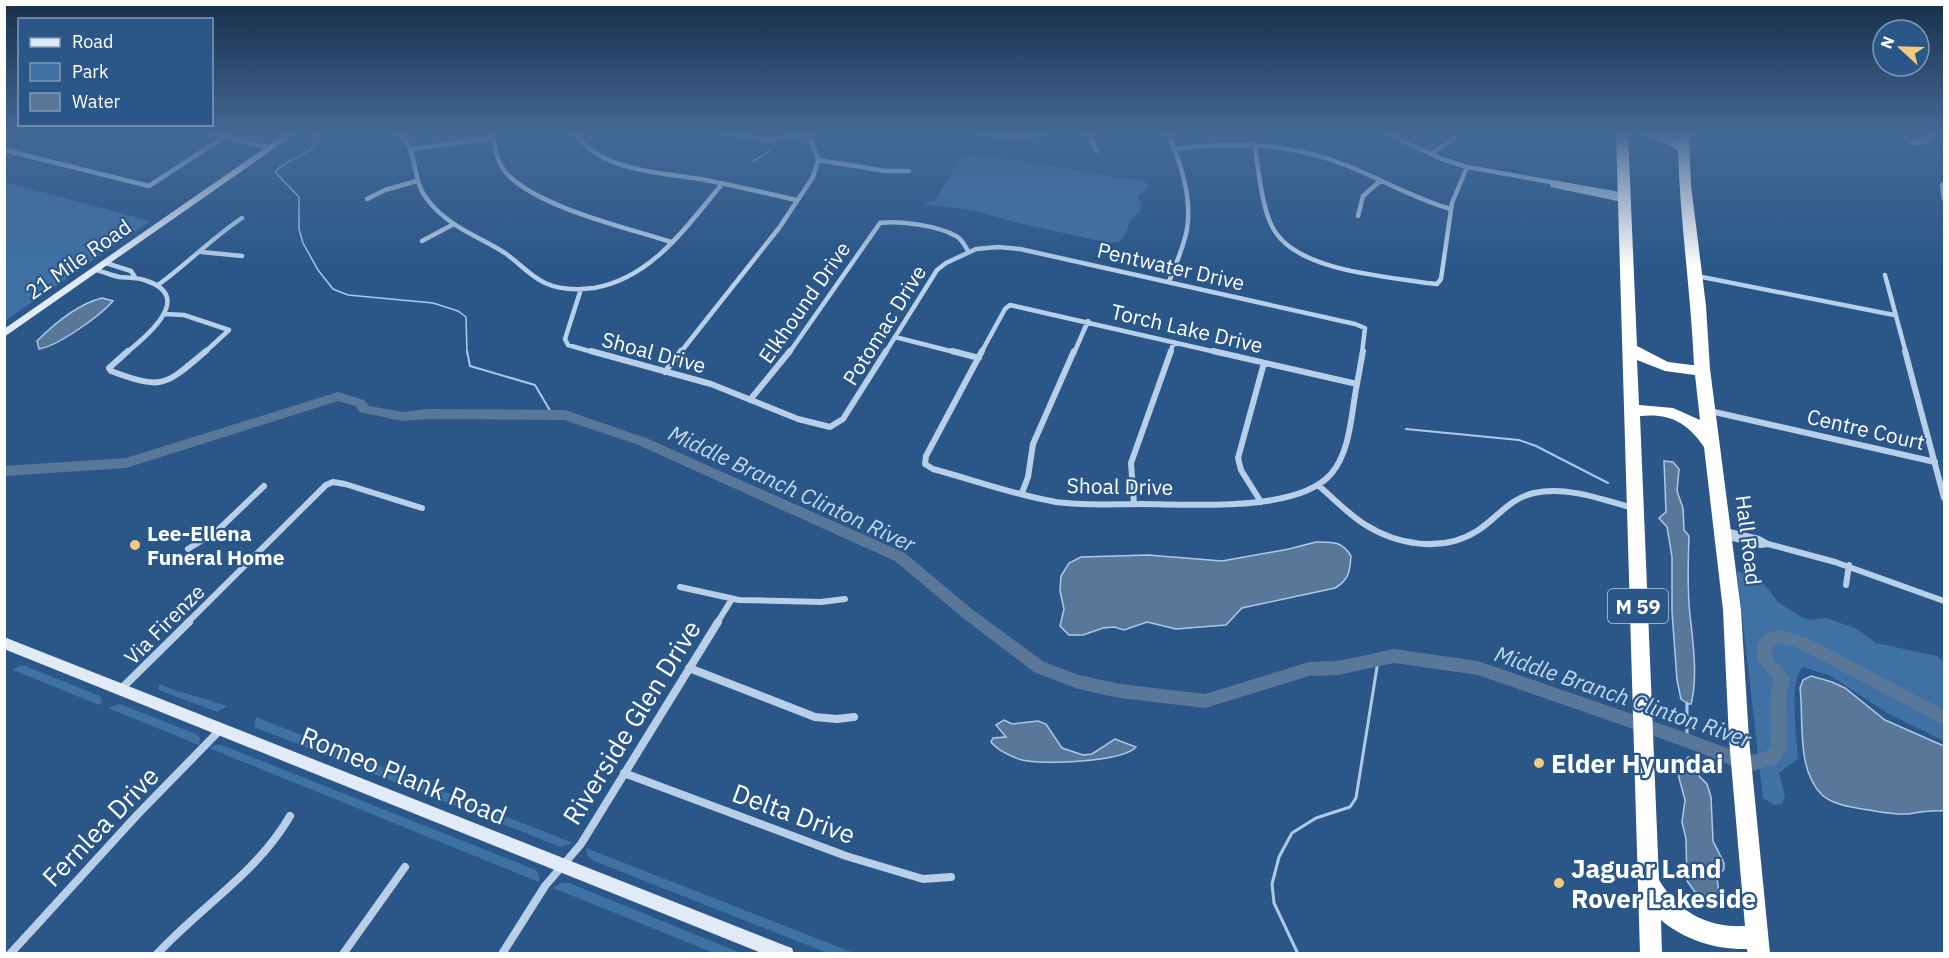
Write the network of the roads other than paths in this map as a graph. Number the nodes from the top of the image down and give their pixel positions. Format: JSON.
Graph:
{"nodes":[{"id":1,"x":120,"y":179,"type":"edge"},
{"id":2,"x":160,"y":179,"type":"edge"},
{"id":3,"x":227,"y":179,"type":"edge"},
{"id":4,"x":417,"y":179,"type":"edge"},
{"id":5,"x":512,"y":179,"type":"edge"},
{"id":6,"x":682,"y":179,"type":"edge"},
{"id":7,"x":812,"y":179,"type":"edge"},
{"id":8,"x":1181,"y":179,"type":"edge"},
{"id":9,"x":1262,"y":179,"type":"edge"},
{"id":10,"x":1373,"y":179,"type":"edge"},
{"id":11,"x":1462,"y":179,"type":"edge"},
{"id":12,"x":1526,"y":179,"type":"edge"},
{"id":13,"x":1623,"y":179,"type":"edge"},
{"id":14,"x":1685,"y":179,"type":"edge"},
{"id":15,"x":417,"y":182,"type":"junction"},
{"id":16,"x":1380,"y":182,"type":"junction"},
{"id":17,"x":722,"y":184,"type":"junction"},
{"id":18,"x":1944,"y":184,"type":"edge"},
{"id":19,"x":1624,"y":198,"type":"junction"},
{"id":20,"x":367,"y":199,"type":"dead end"},
{"id":21,"x":1944,"y":199,"type":"edge"},
{"id":22,"x":796,"y":200,"type":"junction"},
{"id":23,"x":1451,"y":209,"type":"junction"},
{"id":24,"x":1358,"y":216,"type":"dead end"},
{"id":25,"x":242,"y":218,"type":"dead end"},
{"id":26,"x":452,"y":225,"type":"junction"},
{"id":27,"x":422,"y":241,"type":"dead end"},
{"id":28,"x":671,"y":242,"type":"junction"},
{"id":29,"x":968,"y":251,"type":"junction"},
{"id":30,"x":202,"y":252,"type":"junction"},
{"id":31,"x":242,"y":256,"type":"dead end"},
{"id":32,"x":106,"y":263,"type":"junction"},
{"id":33,"x":96,"y":270,"type":"junction"},
{"id":34,"x":1885,"y":275,"type":"dead end"},
{"id":35,"x":1696,"y":276,"type":"junction"},
{"id":36,"x":135,"y":277,"type":"junction"},
{"id":37,"x":1169,"y":282,"type":"junction"},
{"id":38,"x":158,"y":285,"type":"junction"},
{"id":39,"x":581,"y":289,"type":"junction"},
{"id":40,"x":165,"y":314,"type":"junction"},
{"id":41,"x":1894,"y":315,"type":"junction"},
{"id":42,"x":1088,"y":321,"type":"junction"},
{"id":43,"x":4,"y":334,"type":"edge"},
{"id":44,"x":895,"y":337,"type":"junction"},
{"id":45,"x":1174,"y":342,"type":"junction"},
{"id":46,"x":1631,"y":349,"type":"junction"},
{"id":47,"x":979,"y":358,"type":"junction"},
{"id":48,"x":1264,"y":363,"type":"junction"},
{"id":49,"x":1702,"y":369,"type":"junction"},
{"id":50,"x":665,"y":372,"type":"junction"},
{"id":51,"x":1357,"y":384,"type":"junction"},
{"id":52,"x":750,"y":400,"type":"junction"},
{"id":53,"x":1707,"y":411,"type":"junction"},
{"id":54,"x":1633,"y":412,"type":"junction"},
{"id":55,"x":835,"y":426,"type":"joint"},
{"id":56,"x":1710,"y":444,"type":"junction"},
{"id":57,"x":1935,"y":462,"type":"junction"},
{"id":58,"x":1318,"y":485,"type":"junction"},
{"id":59,"x":264,"y":486,"type":"dead end"},
{"id":60,"x":1022,"y":493,"type":"junction"},
{"id":61,"x":1944,"y":498,"type":"edge"},
{"id":62,"x":1261,"y":502,"type":"junction"},
{"id":63,"x":1134,"y":504,"type":"junction"},
{"id":64,"x":422,"y":508,"type":"dead end"},
{"id":65,"x":1634,"y":508,"type":"junction"},
{"id":66,"x":1724,"y":533,"type":"junction"},
{"id":67,"x":188,"y":549,"type":"dead end"},
{"id":68,"x":1849,"y":565,"type":"junction"},
{"id":69,"x":1846,"y":585,"type":"dead end"},
{"id":70,"x":680,"y":587,"type":"dead end"},
{"id":71,"x":732,"y":599,"type":"junction"},
{"id":72,"x":845,"y":599,"type":"dead end"},
{"id":73,"x":1944,"y":601,"type":"edge"},
{"id":74,"x":4,"y":643,"type":"edge"},
{"id":75,"x":689,"y":668,"type":"junction"},
{"id":76,"x":121,"y":689,"type":"junction"},
{"id":77,"x":854,"y":717,"type":"dead end"},
{"id":78,"x":221,"y":728,"type":"junction"},
{"id":79,"x":624,"y":773,"type":"junction"},
{"id":80,"x":290,"y":816,"type":"dead end"},
{"id":81,"x":563,"y":864,"type":"junction"},
{"id":82,"x":405,"y":867,"type":"dead end"},
{"id":83,"x":951,"y":877,"type":"dead end"},
{"id":84,"x":1648,"y":881,"type":"junction"},
{"id":85,"x":1758,"y":944,"type":"edge"},
{"id":86,"x":10,"y":954,"type":"edge"},
{"id":87,"x":157,"y":954,"type":"edge"},
{"id":88,"x":343,"y":954,"type":"edge"},
{"id":89,"x":502,"y":954,"type":"edge"},
{"id":90,"x":786,"y":954,"type":"edge"},
{"id":91,"x":1652,"y":954,"type":"edge"}],
"edges":[{"from":1,"to":2,"type":"street"},
{"from":3,"to":32,"type":"main road","name":"21 Mile Road"},
{"from":4,"to":15,"type":"street"},
{"from":5,"to":28,"type":"street"},
{"from":6,"to":17,"type":"street"},
{"from":7,"to":22,"type":"street"},
{"from":8,"to":37,"type":"street"},
{"from":9,"to":23,"type":"street"},
{"from":10,"to":16,"type":"street"},
{"from":11,"to":23,"type":"street"},
{"from":12,"to":19,"type":"street"},
{"from":13,"to":19,"type":"highway","number":"M 59"},
{"from":14,"to":35,"type":"highway","name":"Hall Road"},
{"from":15,"to":20,"type":"street"},
{"from":15,"to":26,"type":"street"},
{"from":16,"to":23,"type":"street"},
{"from":16,"to":24,"type":"street"},
{"from":17,"to":22,"type":"street"},
{"from":17,"to":28,"type":"street"},
{"from":18,"to":21,"type":"street"},
{"from":19,"to":46,"type":"highway","number":"M 59"},
{"from":22,"to":50,"type":"street"},
{"from":25,"to":30,"type":"street"},
{"from":26,"to":27,"type":"street"},
{"from":26,"to":39,"type":"street"},
{"from":28,"to":39,"type":"street"},
{"from":29,"to":37,"type":"street","name":"Pentwater Drive"},
{"from":29,"to":44,"type":"street","name":"Potomac Drive"},
{"from":29,"to":52,"type":"street","name":"Elkhound Drive"},
{"from":30,"to":31,"type":"street"},
{"from":30,"to":38,"type":"street"},
{"from":32,"to":33,"type":"main road","name":"21 Mile Road"},
{"from":32,"to":36,"type":"street"},
{"from":33,"to":36,"type":"street"},
{"from":33,"to":43,"type":"main road","name":"21 Mile Road"},
{"from":34,"to":41,"type":"street","name":"Centre Court"},
{"from":35,"to":41,"type":"street"},
{"from":35,"to":49,"type":"highway","name":"Hall Road"},
{"from":36,"to":38,"type":"street"},
{"from":37,"to":51,"type":"street","name":"Pentwater Drive"},
{"from":38,"to":40,"type":"street"},
{"from":39,"to":50,"type":"street","name":"Shoal Drive"},
{"from":40,"to":40,"type":"street"},
{"from":41,"to":57,"type":"street","name":"Centre Court"},
{"from":42,"to":45,"type":"street","name":"Torch Lake Drive"},
{"from":42,"to":47,"type":"street","name":"Torch Lake Drive"},
{"from":42,"to":60,"type":"street"},
{"from":44,"to":47,"type":"street"},
{"from":44,"to":55,"type":"street","name":"Potomac Drive"},
{"from":45,"to":48,"type":"street","name":"Torch Lake Drive"},
{"from":45,"to":63,"type":"street"},
{"from":46,"to":49,"type":"highway"},
{"from":46,"to":54,"type":"highway","number":"M 59"},
{"from":47,"to":60,"type":"street","name":"Shoal Drive"},
{"from":48,"to":51,"type":"street","name":"Torch Lake Drive"},
{"from":48,"to":62,"type":"street"},
{"from":49,"to":53,"type":"highway","name":"Hall Road"},
{"from":50,"to":52,"type":"street","name":"Shoal Drive"},
{"from":51,"to":58,"type":"street"},
{"from":52,"to":55,"type":"street","name":"Shoal Drive"},
{"from":53,"to":56,"type":"highway","name":"Hall Road"},
{"from":53,"to":57,"type":"street","name":"Centre Court"},
{"from":54,"to":56,"type":"highway"},
{"from":54,"to":65,"type":"highway","number":"M 59"},
{"from":56,"to":66,"type":"highway","name":"Hall Road"},
{"from":57,"to":61,"type":"street"},
{"from":58,"to":62,"type":"street","name":"Shoal Drive"},
{"from":58,"to":65,"type":"street"},
{"from":59,"to":67,"type":"street"},
{"from":60,"to":63,"type":"street","name":"Shoal Drive"},
{"from":62,"to":63,"type":"street","name":"Shoal Drive"},
{"from":64,"to":76,"type":"street","name":"Via Firenze"},
{"from":65,"to":84,"type":"highway","number":"M 59"},
{"from":66,"to":68,"type":"street"},
{"from":66,"to":85,"type":"highway","name":"Hall Road"},
{"from":68,"to":69,"type":"street"},
{"from":68,"to":73,"type":"street"},
{"from":70,"to":71,"type":"street"},
{"from":71,"to":72,"type":"street"},
{"from":71,"to":75,"type":"street","name":"Riverside Glen Drive"},
{"from":74,"to":76,"type":"main road","name":"Romeo Plank Road"},
{"from":75,"to":77,"type":"street"},
{"from":75,"to":79,"type":"street","name":"Riverside Glen Drive"},
{"from":76,"to":78,"type":"main road","name":"Romeo Plank Road"},
{"from":78,"to":81,"type":"main road","name":"Romeo Plank Road"},
{"from":78,"to":86,"type":"street","name":"Fernlea Drive"},
{"from":79,"to":81,"type":"street","name":"Riverside Glen Drive"},
{"from":79,"to":83,"type":"street","name":"Delta Drive"},
{"from":80,"to":87,"type":"street"},
{"from":81,"to":89,"type":"street","name":"Riverside Glen Drive"},
{"from":81,"to":90,"type":"main road","name":"Romeo Plank Road"},
{"from":82,"to":88,"type":"street"},
{"from":84,"to":85,"type":"highway"},
{"from":84,"to":91,"type":"highway","number":"M 59"}]}
